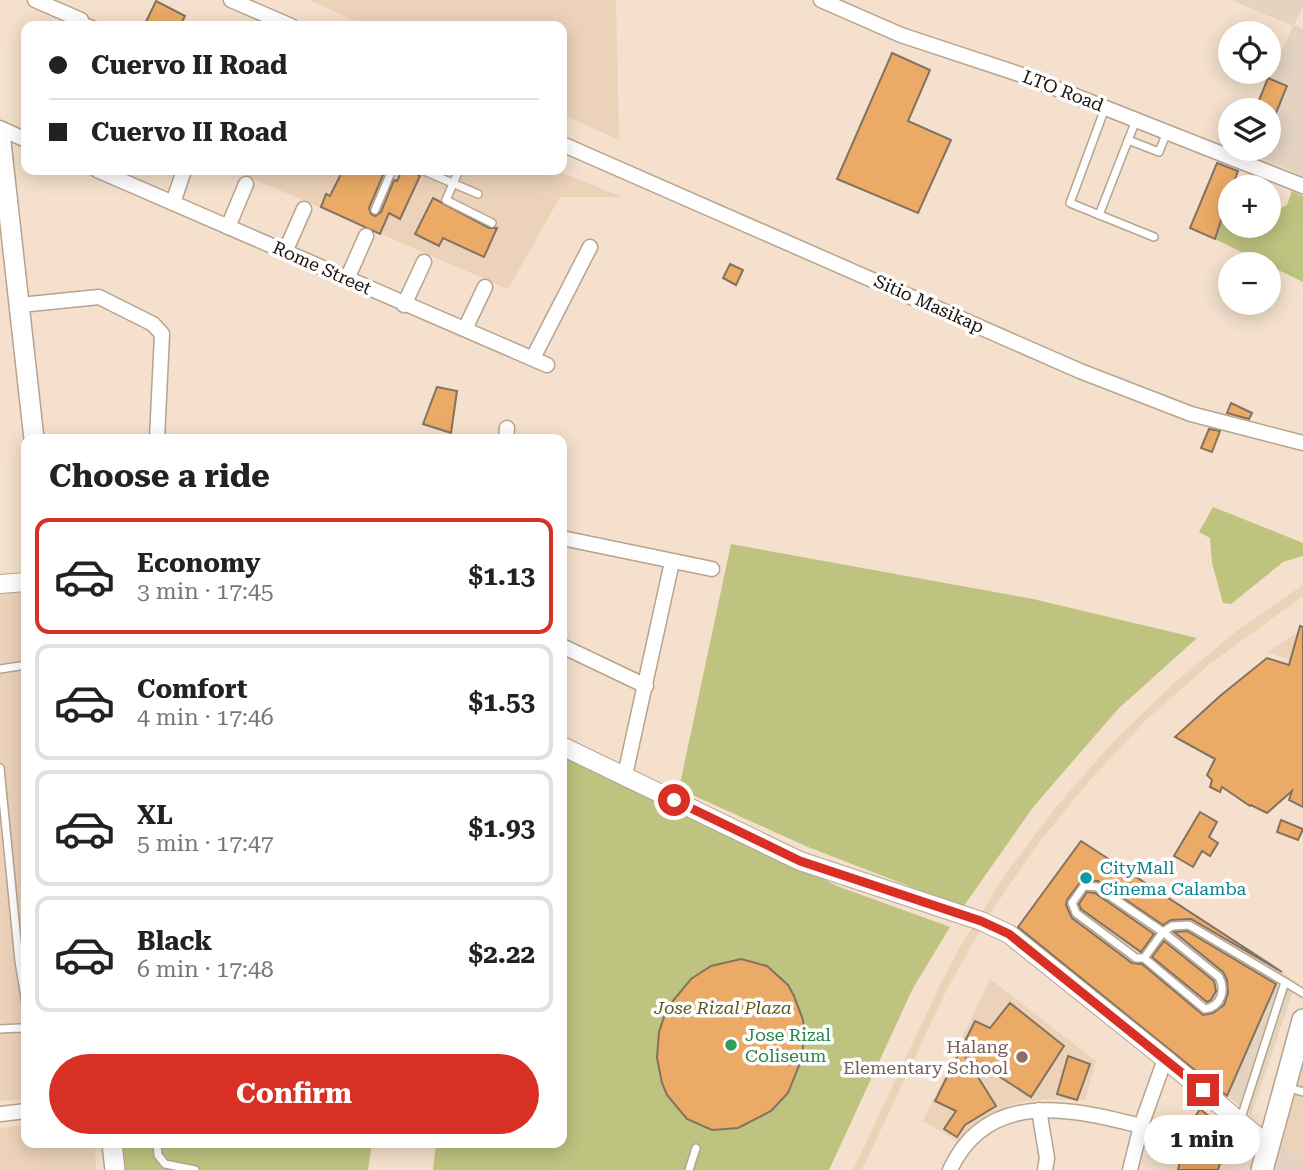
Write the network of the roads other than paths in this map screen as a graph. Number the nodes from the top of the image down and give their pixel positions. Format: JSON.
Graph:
{"nodes":[{"id":1,"x":35,"y":0,"type":"edge"},
{"id":2,"x":231,"y":0,"type":"edge"},
{"id":3,"x":821,"y":0,"type":"edge"},
{"id":4,"x":76,"y":21,"type":"edge"},
{"id":5,"x":279,"y":21,"type":"edge"},
{"id":6,"x":1105,"y":107,"type":"junction"},
{"id":7,"x":1136,"y":119,"type":"junction"},
{"id":8,"x":0,"y":130,"type":"edge"},
{"id":9,"x":1167,"y":131,"type":"junction"},
{"id":10,"x":21,"y":138,"type":"edge"},
{"id":11,"x":1128,"y":140,"type":"junction"},
{"id":12,"x":567,"y":146,"type":"edge"},
{"id":13,"x":114,"y":175,"type":"edge"},
{"id":14,"x":182,"y":175,"type":"edge"},
{"id":15,"x":390,"y":175,"type":"edge"},
{"id":16,"x":433,"y":175,"type":"edge"},
{"id":17,"x":457,"y":175,"type":"edge"},
{"id":18,"x":246,"y":184,"type":"dead end"},
{"id":19,"x":453,"y":184,"type":"junction"},
{"id":20,"x":1303,"y":186,"type":"edge"},
{"id":21,"x":478,"y":194,"type":"dead end"},
{"id":22,"x":173,"y":203,"type":"junction"},
{"id":23,"x":304,"y":209,"type":"dead end"},
{"id":24,"x":375,"y":210,"type":"dead end"},
{"id":25,"x":1099,"y":215,"type":"junction"},
{"id":26,"x":492,"y":223,"type":"dead end"},
{"id":27,"x":228,"y":227,"type":"junction"},
{"id":28,"x":366,"y":236,"type":"dead end"},
{"id":29,"x":1154,"y":237,"type":"dead end"},
{"id":30,"x":590,"y":247,"type":"dead end"},
{"id":31,"x":285,"y":252,"type":"junction"},
{"id":32,"x":424,"y":262,"type":"dead end"},
{"id":33,"x":347,"y":279,"type":"junction"},
{"id":34,"x":485,"y":287,"type":"dead end"},
{"id":35,"x":20,"y":305,"type":"junction"},
{"id":36,"x":404,"y":305,"type":"junction"},
{"id":37,"x":465,"y":329,"type":"junction"},
{"id":38,"x":533,"y":358,"type":"junction"},
{"id":39,"x":547,"y":365,"type":"dead end"},
{"id":40,"x":33,"y":434,"type":"edge"},
{"id":41,"x":157,"y":434,"type":"edge"},
{"id":42,"x":1303,"y":443,"type":"edge"},
{"id":43,"x":567,"y":538,"type":"edge"},
{"id":44,"x":672,"y":562,"type":"junction"},
{"id":45,"x":712,"y":569,"type":"dead end"},
{"id":46,"x":21,"y":582,"type":"edge"},
{"id":47,"x":0,"y":584,"type":"edge"},
{"id":48,"x":567,"y":648,"type":"edge"},
{"id":49,"x":21,"y":666,"type":"edge"},
{"id":50,"x":0,"y":669,"type":"edge"},
{"id":51,"x":646,"y":686,"type":"junction"},
{"id":52,"x":567,"y":748,"type":"edge"},
{"id":53,"x":0,"y":768,"type":"edge"},
{"id":54,"x":625,"y":775,"type":"junction"},
{"id":55,"x":1163,"y":932,"type":"junction"},
{"id":56,"x":1144,"y":958,"type":"junction"},
{"id":57,"x":21,"y":973,"type":"edge"},
{"id":58,"x":1285,"y":982,"type":"junction"},
{"id":59,"x":1303,"y":993,"type":"edge"},
{"id":60,"x":1303,"y":1020,"type":"edge"},
{"id":61,"x":21,"y":1027,"type":"edge"},
{"id":62,"x":0,"y":1029,"type":"edge"},
{"id":63,"x":1165,"y":1059,"type":"junction"},
{"id":64,"x":1294,"y":1089,"type":"edge"},
{"id":65,"x":1039,"y":1110,"type":"junction"},
{"id":66,"x":21,"y":1112,"type":"edge"},
{"id":67,"x":0,"y":1114,"type":"edge"},
{"id":68,"x":1240,"y":1122,"type":"junction"},
{"id":69,"x":1141,"y":1126,"type":"junction"},
{"id":70,"x":1269,"y":1146,"type":"junction"},
{"id":71,"x":113,"y":1148,"type":"edge"},
{"id":72,"x":157,"y":1148,"type":"edge"},
{"id":73,"x":696,"y":1148,"type":"dead end"},
{"id":74,"x":164,"y":1167,"type":"edge"},
{"id":75,"x":115,"y":1170,"type":"edge"},
{"id":76,"x":195,"y":1170,"type":"edge"},
{"id":77,"x":689,"y":1170,"type":"edge"},
{"id":78,"x":950,"y":1170,"type":"edge"},
{"id":79,"x":1045,"y":1170,"type":"edge"},
{"id":80,"x":1130,"y":1170,"type":"edge"},
{"id":81,"x":1262,"y":1170,"type":"edge"}],
"edges":[{"from":1,"to":4,"type":"street"},
{"from":2,"to":5,"type":"street"},
{"from":3,"to":6,"type":"street","name":"LTO Road"},
{"from":6,"to":7,"type":"street","name":"LTO Road"},
{"from":6,"to":25,"type":"lane"},
{"from":7,"to":9,"type":"street","name":"LTO Road"},
{"from":7,"to":11,"type":"lane"},
{"from":8,"to":10,"type":"street"},
{"from":8,"to":35,"type":"main road"},
{"from":9,"to":11,"type":"lane"},
{"from":9,"to":20,"type":"street","name":"LTO Road"},
{"from":11,"to":25,"type":"lane"},
{"from":12,"to":42,"type":"street","name":"Sitio Masikap"},
{"from":13,"to":22,"type":"street","name":"Rome Street"},
{"from":14,"to":22,"type":"street"},
{"from":15,"to":24,"type":"lane"},
{"from":16,"to":19,"type":"lane"},
{"from":17,"to":19,"type":"lane"},
{"from":18,"to":27,"type":"street"},
{"from":19,"to":21,"type":"lane"},
{"from":19,"to":26,"type":"lane"},
{"from":22,"to":27,"type":"street","name":"Rome Street"},
{"from":23,"to":31,"type":"street"},
{"from":25,"to":29,"type":"lane"},
{"from":27,"to":31,"type":"street","name":"Rome Street"},
{"from":28,"to":33,"type":"street"},
{"from":30,"to":38,"type":"street"},
{"from":31,"to":33,"type":"street","name":"Rome Street"},
{"from":32,"to":36,"type":"street"},
{"from":33,"to":36,"type":"street","name":"Rome Street"},
{"from":34,"to":37,"type":"street"},
{"from":35,"to":40,"type":"main road"},
{"from":35,"to":41,"type":"street"},
{"from":36,"to":37,"type":"street","name":"Rome Street"},
{"from":37,"to":38,"type":"street","name":"Rome Street"},
{"from":38,"to":39,"type":"street","name":"Rome Street"},
{"from":43,"to":44,"type":"street"},
{"from":44,"to":45,"type":"street"},
{"from":44,"to":51,"type":"street"},
{"from":46,"to":47,"type":"street"},
{"from":48,"to":51,"type":"street"},
{"from":49,"to":50,"type":"lane"},
{"from":51,"to":54,"type":"street"},
{"from":52,"to":54,"type":"street"},
{"from":53,"to":57,"type":"lane"},
{"from":54,"to":63,"type":"street"},
{"from":55,"to":56,"type":"lane"},
{"from":55,"to":56,"type":"lane"},
{"from":55,"to":56,"type":"lane"},
{"from":55,"to":58,"type":"lane"},
{"from":58,"to":59,"type":"lane"},
{"from":58,"to":68,"type":"lane"},
{"from":60,"to":64,"type":"main road"},
{"from":61,"to":62,"type":"lane"},
{"from":63,"to":68,"type":"street"},
{"from":63,"to":69,"type":"street"},
{"from":64,"to":70,"type":"main road"},
{"from":65,"to":69,"type":"street"},
{"from":65,"to":78,"type":"street"},
{"from":65,"to":79,"type":"street"},
{"from":66,"to":67,"type":"street"},
{"from":68,"to":70,"type":"street"},
{"from":69,"to":80,"type":"street"},
{"from":70,"to":81,"type":"main road"},
{"from":71,"to":75,"type":"main road"},
{"from":72,"to":74,"type":"lane"},
{"from":73,"to":77,"type":"lane"},
{"from":74,"to":76,"type":"lane"}]}
